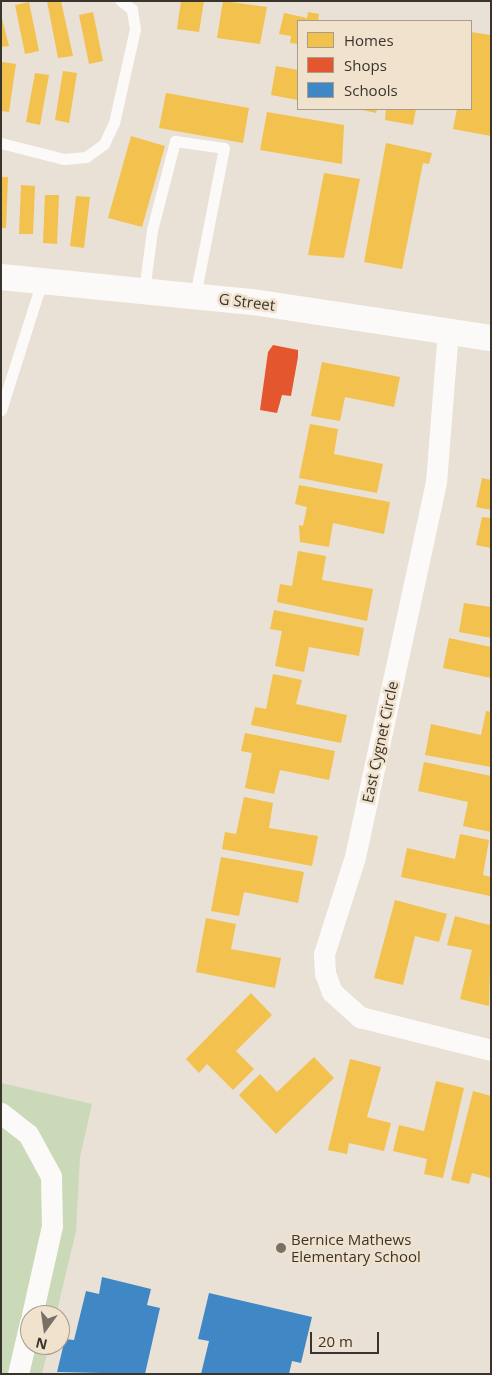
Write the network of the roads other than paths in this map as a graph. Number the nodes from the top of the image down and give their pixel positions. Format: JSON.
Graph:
{"nodes":[{"id":1,"x":121,"y":1,"type":"edge"},
{"id":2,"x":1,"y":143,"type":"edge"},
{"id":3,"x":1,"y":277,"type":"edge"},
{"id":4,"x":42,"y":281,"type":"junction"},
{"id":5,"x":144,"y":291,"type":"junction"},
{"id":6,"x":195,"y":296,"type":"junction"},
{"id":7,"x":448,"y":330,"type":"junction"},
{"id":8,"x":491,"y":338,"type":"edge"},
{"id":9,"x":1,"y":410,"type":"edge"},
{"id":10,"x":484,"y":1049,"type":"edge"},
{"id":11,"x":1,"y":1113,"type":"edge"},
{"id":12,"x":34,"y":1305,"type":"edge"},
{"id":13,"x":22,"y":1355,"type":"edge"},
{"id":14,"x":18,"y":1374,"type":"edge"}],
"edges":[{"from":1,"to":2,"type":"lane"},
{"from":3,"to":4,"type":"street","name":"G Street"},
{"from":4,"to":5,"type":"street","name":"G Street"},
{"from":4,"to":9,"type":"lane"},
{"from":5,"to":6,"type":"street","name":"G Street"},
{"from":5,"to":6,"type":"lane"},
{"from":6,"to":7,"type":"street","name":"G Street"},
{"from":7,"to":8,"type":"street","name":"G Street"},
{"from":7,"to":10,"type":"street","name":"East Cygnet Circle"},
{"from":11,"to":12,"type":"street"},
{"from":13,"to":14,"type":"street"}]}
